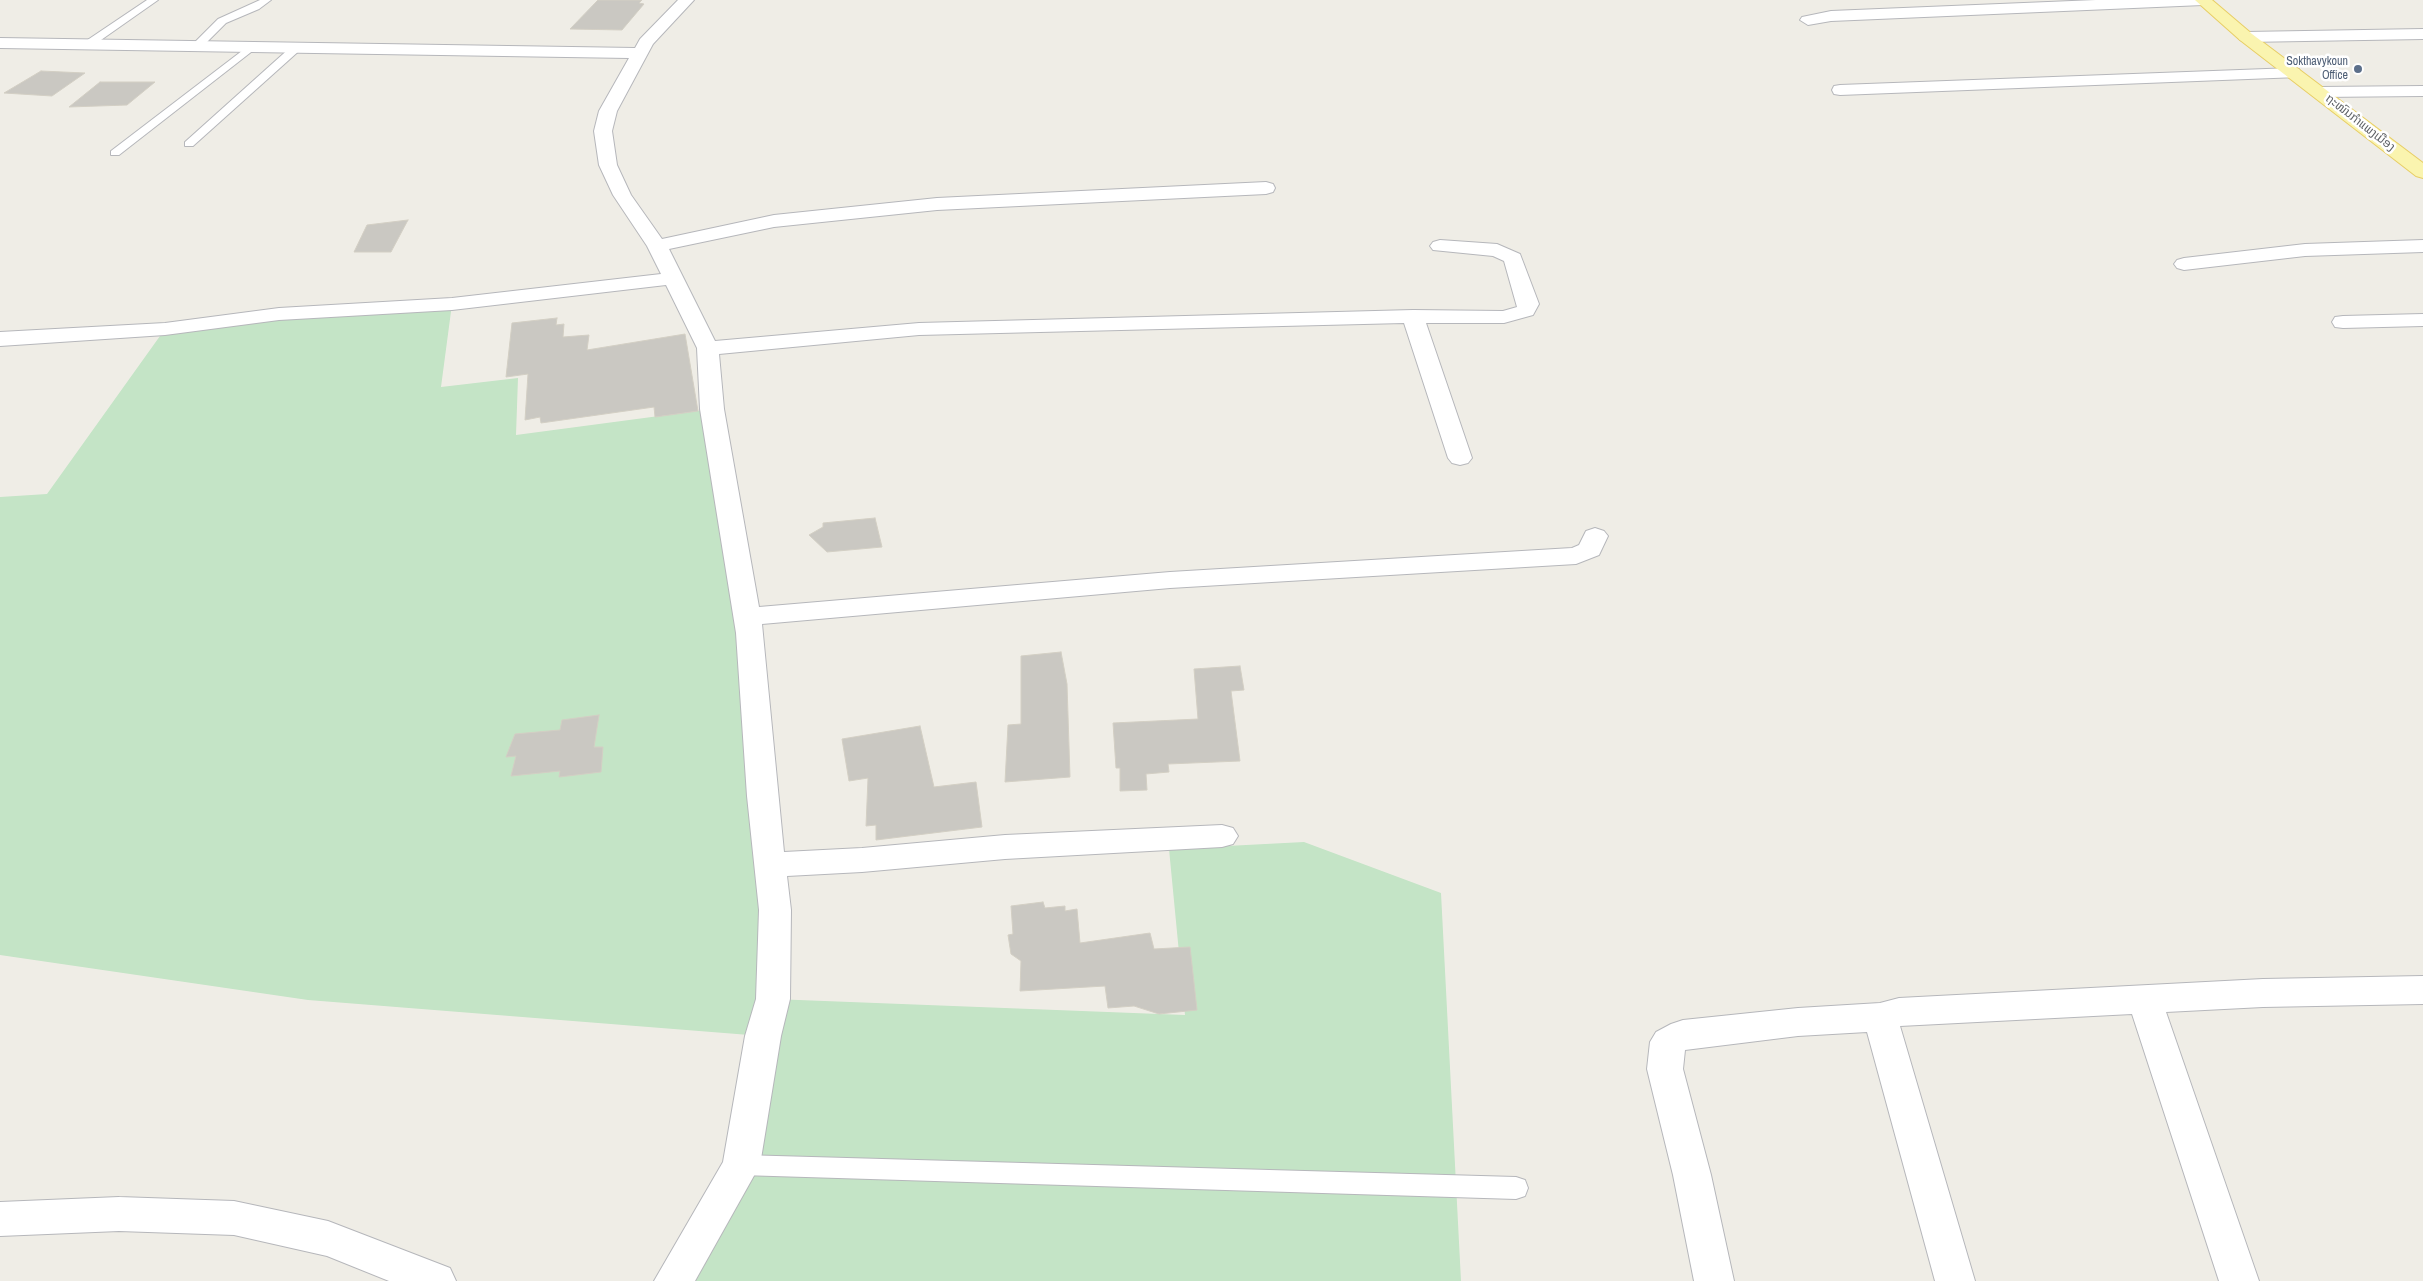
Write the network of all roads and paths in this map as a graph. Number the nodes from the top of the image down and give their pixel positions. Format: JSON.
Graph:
{"nodes":[{"id":1,"x":153,"y":0,"type":"edge"},
{"id":2,"x":266,"y":0,"type":"edge"},
{"id":3,"x":686,"y":0,"type":"edge"},
{"id":4,"x":2203,"y":0,"type":"edge"},
{"id":5,"x":1808,"y":20,"type":"dead end"},
{"id":6,"x":2423,"y":34,"type":"edge"},
{"id":7,"x":2246,"y":37,"type":"junction"},
{"id":8,"x":0,"y":43,"type":"edge"},
{"id":9,"x":87,"y":45,"type":"junction"},
{"id":10,"x":197,"y":46,"type":"junction"},
{"id":11,"x":251,"y":47,"type":"junction"},
{"id":12,"x":296,"y":48,"type":"junction"},
{"id":13,"x":640,"y":53,"type":"junction"},
{"id":14,"x":2293,"y":73,"type":"junction"},
{"id":15,"x":1840,"y":90,"type":"dead end"},
{"id":16,"x":2423,"y":91,"type":"edge"},
{"id":17,"x":2320,"y":92,"type":"junction"},
{"id":18,"x":189,"y":144,"type":"dead end"},
{"id":19,"x":115,"y":153,"type":"dead end"},
{"id":20,"x":2423,"y":172,"type":"edge"},
{"id":21,"x":1266,"y":188,"type":"dead end"},
{"id":22,"x":657,"y":246,"type":"junction"},
{"id":23,"x":1440,"y":246,"type":"dead end"},
{"id":24,"x":2423,"y":246,"type":"edge"},
{"id":25,"x":2184,"y":264,"type":"dead end"},
{"id":26,"x":674,"y":278,"type":"junction"},
{"id":27,"x":1414,"y":316,"type":"junction"},
{"id":28,"x":2423,"y":320,"type":"edge"},
{"id":29,"x":2343,"y":322,"type":"dead end"},
{"id":30,"x":0,"y":339,"type":"edge"},
{"id":31,"x":708,"y":348,"type":"junction"},
{"id":32,"x":1460,"y":458,"type":"dead end"},
{"id":33,"x":1594,"y":536,"type":"dead end"},
{"id":34,"x":746,"y":618,"type":"junction"},
{"id":35,"x":1222,"y":836,"type":"dead end"},
{"id":36,"x":770,"y":865,"type":"junction"},
{"id":37,"x":2423,"y":990,"type":"edge"},
{"id":38,"x":2146,"y":1000,"type":"junction"},
{"id":39,"x":1880,"y":1017,"type":"junction"},
{"id":40,"x":742,"y":1165,"type":"junction"},
{"id":41,"x":1516,"y":1188,"type":"dead end"},
{"id":42,"x":0,"y":1219,"type":"edge"},
{"id":43,"x":436,"y":1281,"type":"edge"},
{"id":44,"x":674,"y":1281,"type":"edge"},
{"id":45,"x":1714,"y":1281,"type":"edge"},
{"id":46,"x":1956,"y":1281,"type":"edge"},
{"id":47,"x":2239,"y":1281,"type":"edge"}],
"edges":[{"from":1,"to":9,"type":"lane"},
{"from":2,"to":10,"type":"lane"},
{"from":3,"to":13,"type":"street"},
{"from":4,"to":5,"type":"street"},
{"from":4,"to":7,"type":"main road","name":"ຖະໜົນກຳແພງເມືອງ"},
{"from":6,"to":7,"type":"street"},
{"from":7,"to":14,"type":"main road","name":"ຖະໜົນກຳແພງເມືອງ"},
{"from":8,"to":9,"type":"street"},
{"from":9,"to":10,"type":"street"},
{"from":10,"to":11,"type":"street"},
{"from":11,"to":12,"type":"street"},
{"from":11,"to":19,"type":"lane"},
{"from":12,"to":13,"type":"street"},
{"from":12,"to":18,"type":"lane"},
{"from":13,"to":22,"type":"street"},
{"from":14,"to":15,"type":"street"},
{"from":14,"to":17,"type":"main road","name":"ຖະໜົນກຳແພງເມືອງ"},
{"from":16,"to":17,"type":"street"},
{"from":17,"to":20,"type":"main road","name":"ຖະໜົນກຳແພງເມືອງ"},
{"from":21,"to":22,"type":"street"},
{"from":22,"to":26,"type":"street"},
{"from":23,"to":27,"type":"street"},
{"from":24,"to":25,"type":"street"},
{"from":26,"to":30,"type":"street"},
{"from":26,"to":31,"type":"street"},
{"from":27,"to":31,"type":"street"},
{"from":27,"to":32,"type":"street"},
{"from":28,"to":29,"type":"street"},
{"from":31,"to":34,"type":"street"},
{"from":33,"to":34,"type":"street"},
{"from":34,"to":36,"type":"street"},
{"from":35,"to":36,"type":"street"},
{"from":36,"to":40,"type":"street"},
{"from":37,"to":38,"type":"street"},
{"from":38,"to":39,"type":"street"},
{"from":38,"to":47,"type":"street"},
{"from":39,"to":45,"type":"street"},
{"from":39,"to":46,"type":"street"},
{"from":40,"to":41,"type":"lane"},
{"from":40,"to":44,"type":"street"},
{"from":42,"to":43,"type":"street"}]}
